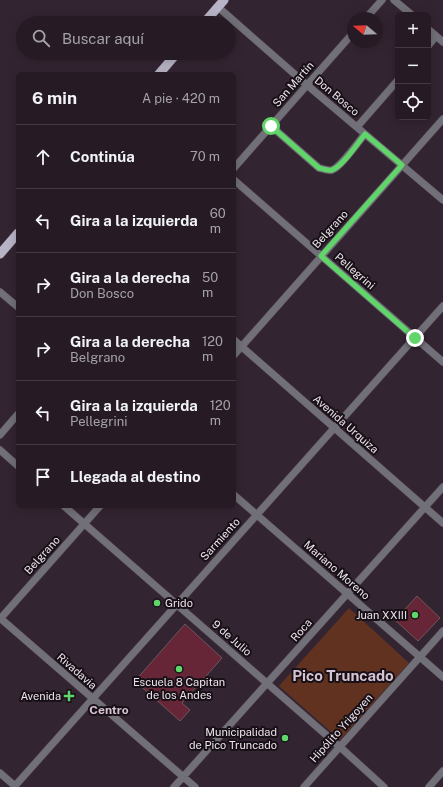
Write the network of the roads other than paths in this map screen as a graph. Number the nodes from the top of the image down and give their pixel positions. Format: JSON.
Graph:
{"nodes":[{"id":1,"x":382,"y":0,"type":"edge"},
{"id":2,"x":394,"y":0,"type":"edge"},
{"id":3,"x":221,"y":3,"type":"edge"},
{"id":4,"x":371,"y":12,"type":"edge"},
{"id":5,"x":408,"y":12,"type":"edge"},
{"id":6,"x":210,"y":16,"type":"edge"},
{"id":7,"x":235,"y":16,"type":"edge"},
{"id":8,"x":236,"y":17,"type":"edge"},
{"id":9,"x":431,"y":32,"type":"edge"},
{"id":10,"x":436,"y":36,"type":"junction"},
{"id":11,"x":347,"y":40,"type":"edge"},
{"id":12,"x":431,"y":42,"type":"edge"},
{"id":13,"x":443,"y":42,"type":"edge"},
{"id":14,"x":172,"y":60,"type":"edge"},
{"id":15,"x":161,"y":72,"type":"edge"},
{"id":16,"x":395,"y":84,"type":"edge"},
{"id":17,"x":307,"y":85,"type":"junction"},
{"id":18,"x":443,"y":119,"type":"edge"},
{"id":19,"x":271,"y":126,"type":"junction"},
{"id":20,"x":357,"y":128,"type":"junction"},
{"id":21,"x":365,"y":134,"type":"junction"},
{"id":22,"x":402,"y":165,"type":"junction"},
{"id":23,"x":236,"y":166,"type":"edge"},
{"id":24,"x":236,"y":182,"type":"edge"},
{"id":25,"x":443,"y":200,"type":"edge"},
{"id":26,"x":16,"y":235,"type":"edge"},
{"id":27,"x":0,"y":254,"type":"edge"},
{"id":28,"x":321,"y":256,"type":"junction"},
{"id":29,"x":0,"y":292,"type":"edge"},
{"id":30,"x":16,"y":305,"type":"edge"},
{"id":31,"x":443,"y":306,"type":"edge"},
{"id":32,"x":415,"y":338,"type":"junction"},
{"id":33,"x":236,"y":342,"type":"edge"},
{"id":34,"x":241,"y":346,"type":"junction"},
{"id":35,"x":236,"y":352,"type":"edge"},
{"id":36,"x":443,"y":362,"type":"edge"},
{"id":37,"x":16,"y":416,"type":"edge"},
{"id":38,"x":334,"y":428,"type":"junction"},
{"id":39,"x":0,"y":435,"type":"edge"},
{"id":40,"x":0,"y":450,"type":"edge"},
{"id":41,"x":16,"y":464,"type":"edge"},
{"id":42,"x":443,"y":487,"type":"edge"},
{"id":43,"x":236,"y":497,"type":"edge"},
{"id":44,"x":425,"y":507,"type":"junction"},
{"id":45,"x":66,"y":508,"type":"edge"},
{"id":46,"x":98,"y":508,"type":"edge"},
{"id":47,"x":257,"y":515,"type":"junction"},
{"id":48,"x":443,"y":523,"type":"edge"},
{"id":49,"x":84,"y":524,"type":"junction"},
{"id":50,"x":347,"y":593,"type":"junction"},
{"id":51,"x":177,"y":604,"type":"junction"},
{"id":52,"x":0,"y":618,"type":"edge"},
{"id":53,"x":443,"y":631,"type":"edge"},
{"id":54,"x":420,"y":656,"type":"junction"},
{"id":55,"x":443,"y":677,"type":"edge"},
{"id":56,"x":267,"y":683,"type":"junction"},
{"id":57,"x":93,"y":699,"type":"junction"},
{"id":58,"x":340,"y":746,"type":"junction"},
{"id":59,"x":443,"y":771,"type":"edge"},
{"id":60,"x":0,"y":773,"type":"edge"},
{"id":61,"x":183,"y":777,"type":"junction"},
{"id":62,"x":15,"y":787,"type":"edge"},
{"id":63,"x":174,"y":787,"type":"edge"},
{"id":64,"x":195,"y":787,"type":"edge"},
{"id":65,"x":304,"y":787,"type":"edge"},
{"id":66,"x":384,"y":787,"type":"edge"},
{"id":67,"x":429,"y":787,"type":"edge"}],
"edges":[{"from":1,"to":4,"type":"street"},
{"from":2,"to":5,"type":"street"},
{"from":3,"to":6,"type":"main road"},
{"from":3,"to":7,"type":"street","name":"Don Bosco"},
{"from":8,"to":17,"type":"street","name":"Don Bosco"},
{"from":9,"to":10,"type":"street"},
{"from":10,"to":12,"type":"street"},
{"from":10,"to":13,"type":"street"},
{"from":11,"to":17,"type":"street","name":"San Martín"},
{"from":14,"to":15,"type":"main road"},
{"from":16,"to":20,"type":"street"},
{"from":17,"to":19,"type":"street","name":"San Martín"},
{"from":17,"to":20,"type":"street","name":"Don Bosco"},
{"from":18,"to":22,"type":"street","name":"Belgrano"},
{"from":19,"to":21,"type":"street"},
{"from":19,"to":23,"type":"street","name":"San Martín"},
{"from":20,"to":21,"type":"street","name":"Don Bosco"},
{"from":21,"to":22,"type":"street","name":"Don Bosco"},
{"from":22,"to":25,"type":"street","name":"Don Bosco"},
{"from":22,"to":28,"type":"street","name":"Belgrano"},
{"from":24,"to":28,"type":"street","name":"Pellegrini"},
{"from":26,"to":27,"type":"main road"},
{"from":28,"to":32,"type":"street","name":"Pellegrini"},
{"from":28,"to":34,"type":"street","name":"Belgrano"},
{"from":29,"to":30,"type":"street"},
{"from":31,"to":32,"type":"street","name":"Sarmiento"},
{"from":32,"to":36,"type":"street","name":"Pellegrini"},
{"from":32,"to":38,"type":"street","name":"Sarmiento"},
{"from":33,"to":34,"type":"street","name":"Avenida Urquiza"},
{"from":34,"to":35,"type":"street","name":"Belgrano"},
{"from":34,"to":38,"type":"street","name":"Avenida Urquiza"},
{"from":37,"to":39,"type":"street"},
{"from":38,"to":44,"type":"street","name":"Avenida Urquiza"},
{"from":38,"to":47,"type":"street","name":"Sarmiento"},
{"from":40,"to":41,"type":"street"},
{"from":42,"to":44,"type":"street","name":"Roca"},
{"from":43,"to":47,"type":"street","name":"Mariano Moreno"},
{"from":44,"to":48,"type":"street","name":"Avenida Urquiza"},
{"from":44,"to":50,"type":"street","name":"Roca"},
{"from":45,"to":49,"type":"street","name":"9 de Julio"},
{"from":46,"to":49,"type":"street","name":"Belgrano"},
{"from":47,"to":50,"type":"street","name":"Mariano Moreno"},
{"from":47,"to":51,"type":"street","name":"Sarmiento"},
{"from":49,"to":51,"type":"street","name":"9 de Julio"},
{"from":49,"to":52,"type":"street","name":"Belgrano"},
{"from":50,"to":54,"type":"street","name":"Mariano Moreno"},
{"from":50,"to":56,"type":"street","name":"Roca"},
{"from":51,"to":56,"type":"street","name":"9 de Julio"},
{"from":51,"to":57,"type":"street","name":"Sarmiento"},
{"from":52,"to":57,"type":"street","name":"Rivadavia"},
{"from":53,"to":54,"type":"street","name":"Hipólito Yrigoyen"},
{"from":54,"to":55,"type":"street","name":"Mariano Moreno"},
{"from":54,"to":58,"type":"street","name":"Hipólito Yrigoyen"},
{"from":56,"to":58,"type":"street","name":"9 de Julio"},
{"from":56,"to":61,"type":"street","name":"Roca"},
{"from":57,"to":61,"type":"street","name":"Rivadavia"},
{"from":57,"to":62,"type":"street","name":"Sarmiento"},
{"from":58,"to":65,"type":"street","name":"Hipólito Yrigoyen"},
{"from":58,"to":66,"type":"street","name":"9 de Julio"},
{"from":59,"to":67,"type":"street"},
{"from":60,"to":62,"type":"street"},
{"from":61,"to":63,"type":"street","name":"Roca"},
{"from":61,"to":64,"type":"street","name":"Rivadavia"}]}
